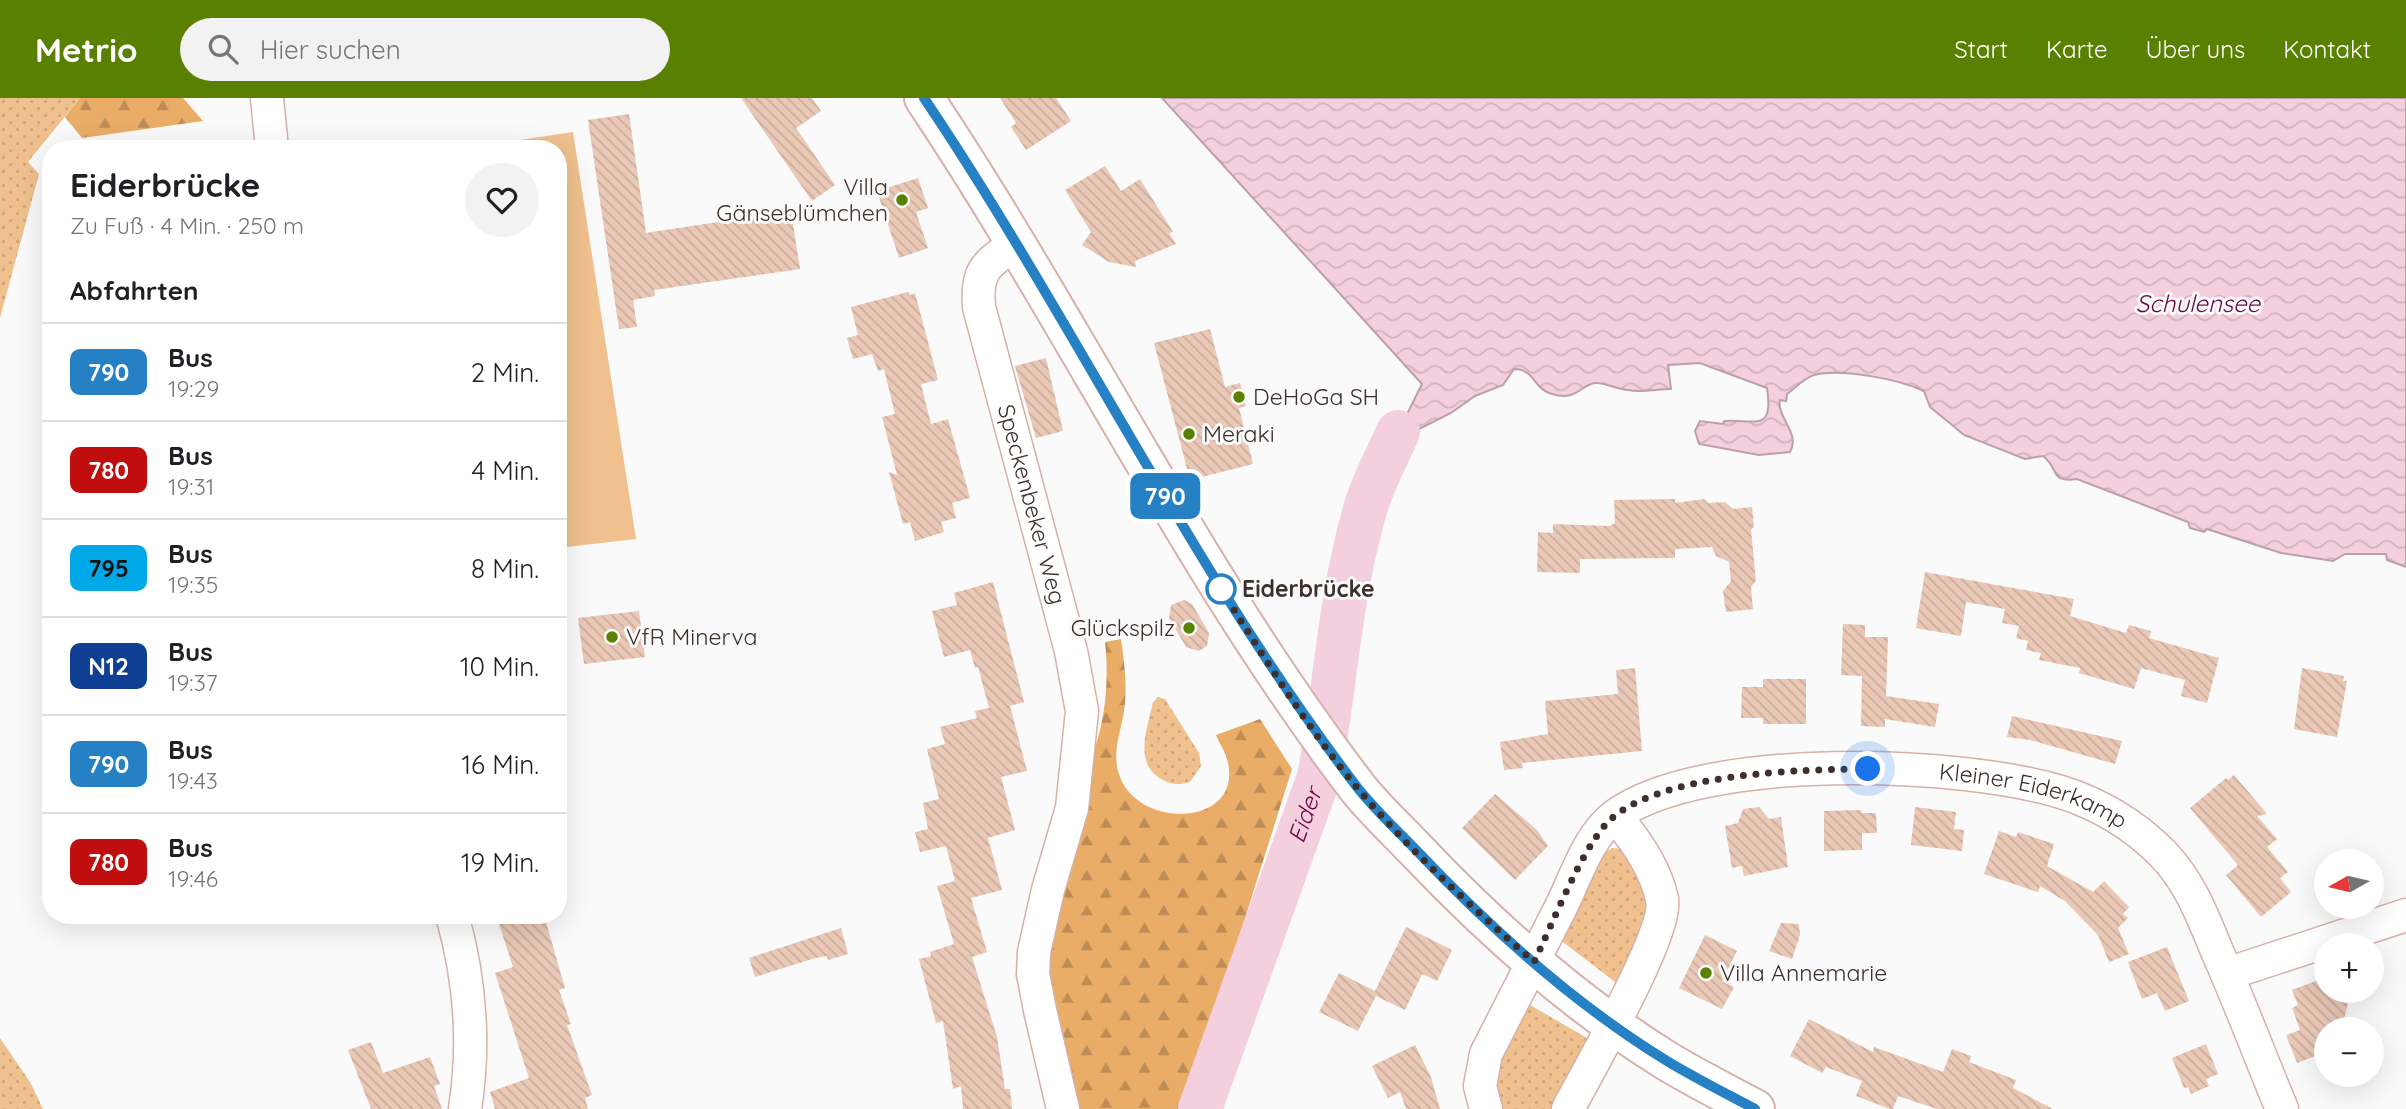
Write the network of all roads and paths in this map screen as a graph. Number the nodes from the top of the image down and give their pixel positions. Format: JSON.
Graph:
{"nodes":[{"id":1,"x":267,"y":98,"type":"edge"},
{"id":2,"x":924,"y":98,"type":"edge"},
{"id":3,"x":271,"y":140,"type":"edge"},
{"id":4,"x":1016,"y":243,"type":"junction"},
{"id":5,"x":1615,"y":816,"type":"junction"},
{"id":6,"x":2406,"y":915,"type":"edge"},
{"id":7,"x":454,"y":924,"type":"edge"},
{"id":8,"x":1534,"y":962,"type":"junction"},
{"id":9,"x":2227,"y":974,"type":"junction"},
{"id":10,"x":1614,"y":1024,"type":"junction"},
{"id":11,"x":465,"y":1109,"type":"edge"},
{"id":12,"x":1063,"y":1109,"type":"edge"},
{"id":13,"x":1486,"y":1109,"type":"edge"},
{"id":14,"x":1568,"y":1109,"type":"edge"},
{"id":15,"x":1755,"y":1109,"type":"edge"},
{"id":16,"x":2281,"y":1109,"type":"edge"}],
"edges":[{"from":1,"to":3,"type":"street"},
{"from":2,"to":4,"type":"main road"},
{"from":4,"to":8,"type":"main road"},
{"from":4,"to":12,"type":"street","name":"Speckenbeker Weg"},
{"from":5,"to":8,"type":"street","name":"Kleiner Eiderkamp"},
{"from":5,"to":9,"type":"street","name":"Kleiner Eiderkamp"},
{"from":5,"to":10,"type":"street"},
{"from":6,"to":9,"type":"street"},
{"from":7,"to":11,"type":"street"},
{"from":8,"to":10,"type":"main road"},
{"from":8,"to":13,"type":"street","name":"Kleiner Eiderkamp"},
{"from":9,"to":16,"type":"street","name":"Kleiner Eiderkamp"},
{"from":10,"to":14,"type":"street"},
{"from":10,"to":15,"type":"main road"}]}
